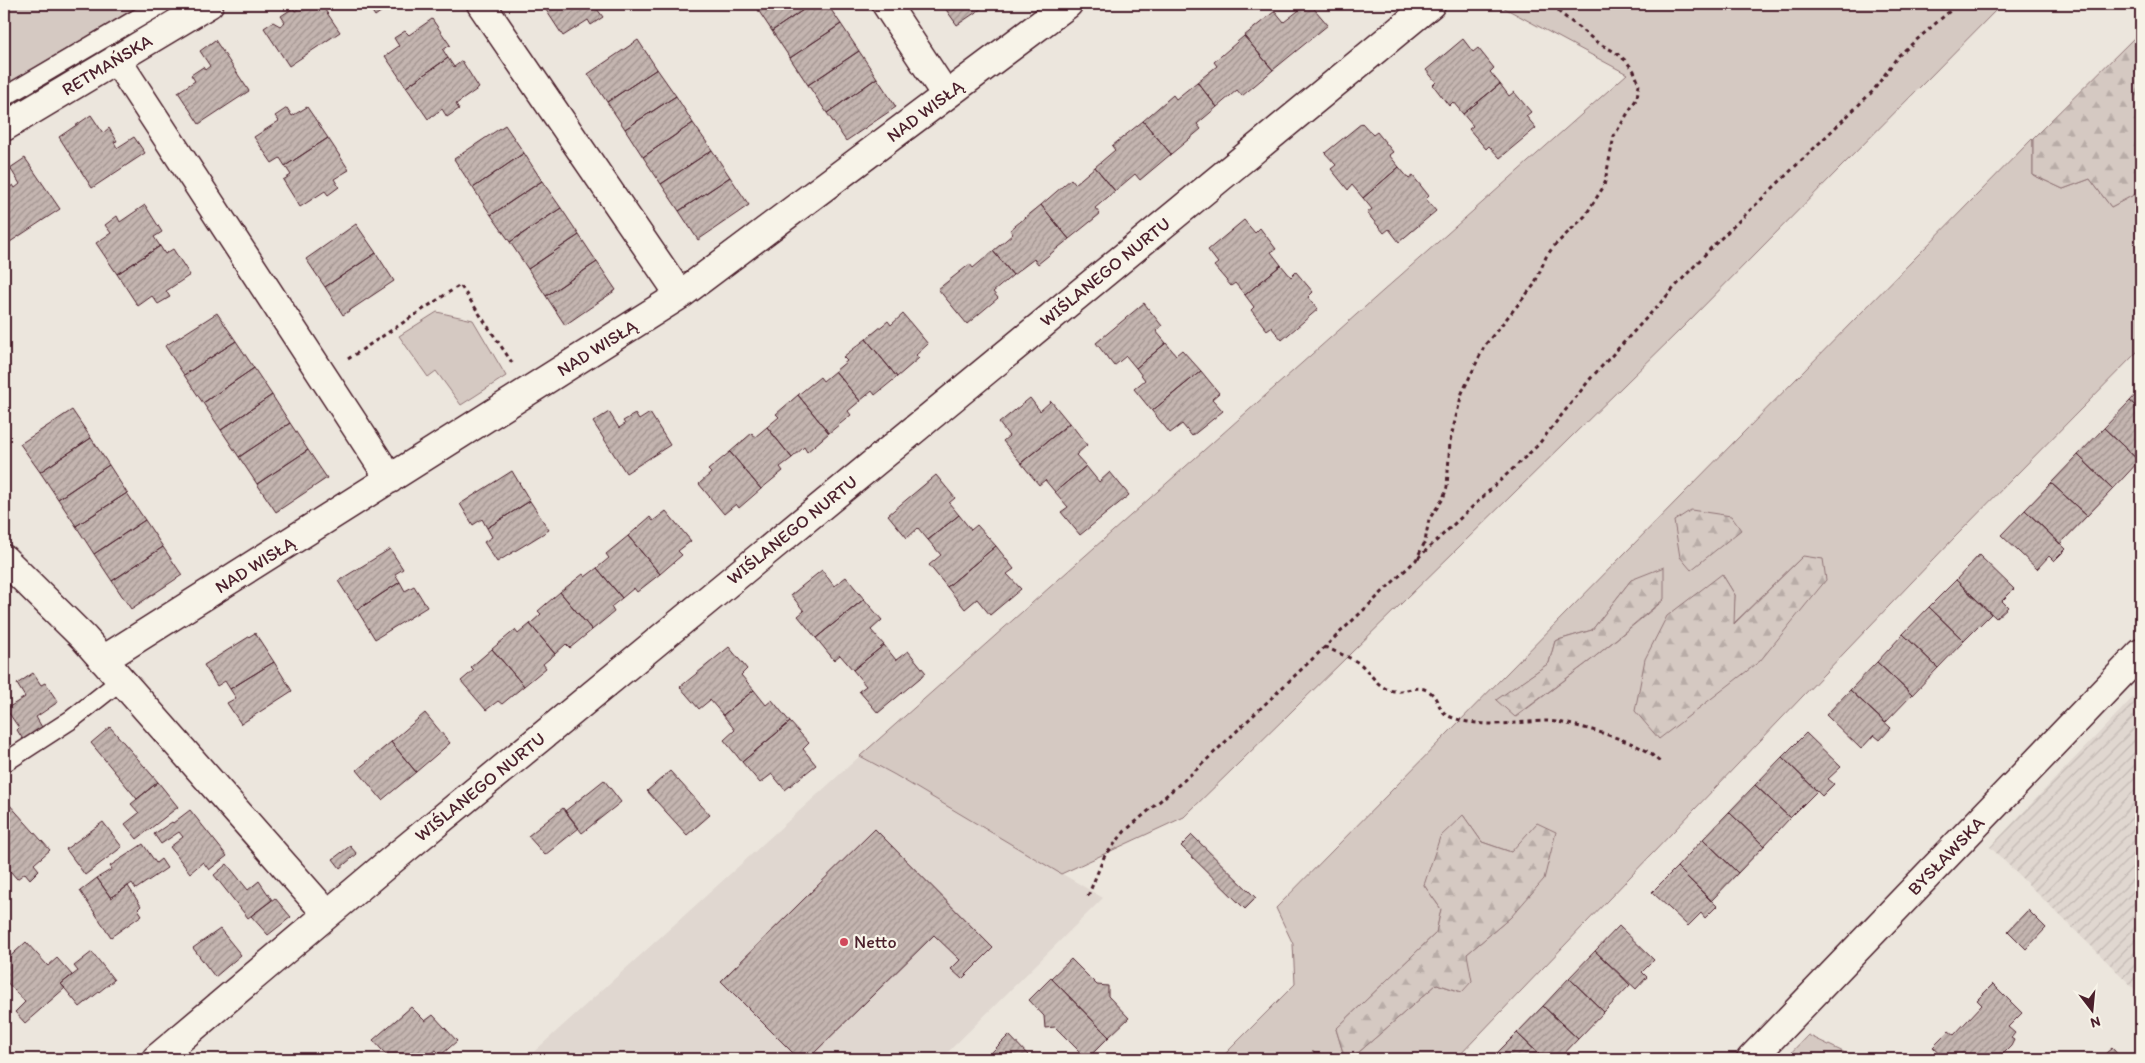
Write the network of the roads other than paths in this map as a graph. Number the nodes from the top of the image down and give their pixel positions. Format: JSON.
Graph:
{"nodes":[{"id":1,"x":162,"y":4,"type":"edge"},
{"id":2,"x":210,"y":4,"type":"edge"},
{"id":3,"x":481,"y":4,"type":"edge"},
{"id":4,"x":886,"y":4,"type":"edge"},
{"id":5,"x":1068,"y":4,"type":"edge"},
{"id":6,"x":1432,"y":4,"type":"edge"},
{"id":7,"x":116,"y":59,"type":"junction"},
{"id":8,"x":946,"y":96,"type":"junction"},
{"id":9,"x":4,"y":97,"type":"edge"},
{"id":10,"x":4,"y":127,"type":"edge"},
{"id":11,"x":680,"y":295,"type":"junction"},
{"id":12,"x":390,"y":479,"type":"junction"},
{"id":13,"x":4,"y":559,"type":"edge"},
{"id":14,"x":2141,"y":653,"type":"edge"},
{"id":15,"x":103,"y":660,"type":"junction"},
{"id":16,"x":120,"y":681,"type":"junction"},
{"id":17,"x":4,"y":763,"type":"edge"},
{"id":18,"x":327,"y":914,"type":"junction"},
{"id":19,"x":156,"y":1059,"type":"edge"},
{"id":20,"x":1751,"y":1059,"type":"edge"}],
"edges":[{"from":1,"to":9,"type":"lane"},
{"from":2,"to":7,"type":"street","name":"RETMAŃSKA"},
{"from":3,"to":11,"type":"street"},
{"from":4,"to":8,"type":"street"},
{"from":5,"to":8,"type":"street","name":"NAD WISŁĄ"},
{"from":6,"to":18,"type":"street","name":"WIŚLANEGO NURTU"},
{"from":7,"to":10,"type":"street","name":"RETMAŃSKA"},
{"from":7,"to":12,"type":"street"},
{"from":8,"to":11,"type":"street","name":"NAD WISŁĄ"},
{"from":11,"to":12,"type":"street","name":"NAD WISŁĄ"},
{"from":12,"to":15,"type":"street","name":"NAD WISŁĄ"},
{"from":13,"to":15,"type":"street"},
{"from":14,"to":20,"type":"street","name":"BYSŁAWSKA"},
{"from":15,"to":16,"type":"street"},
{"from":16,"to":17,"type":"lane"},
{"from":16,"to":18,"type":"street"},
{"from":18,"to":19,"type":"street","name":"WIŚLANEGO NURTU"}]}
